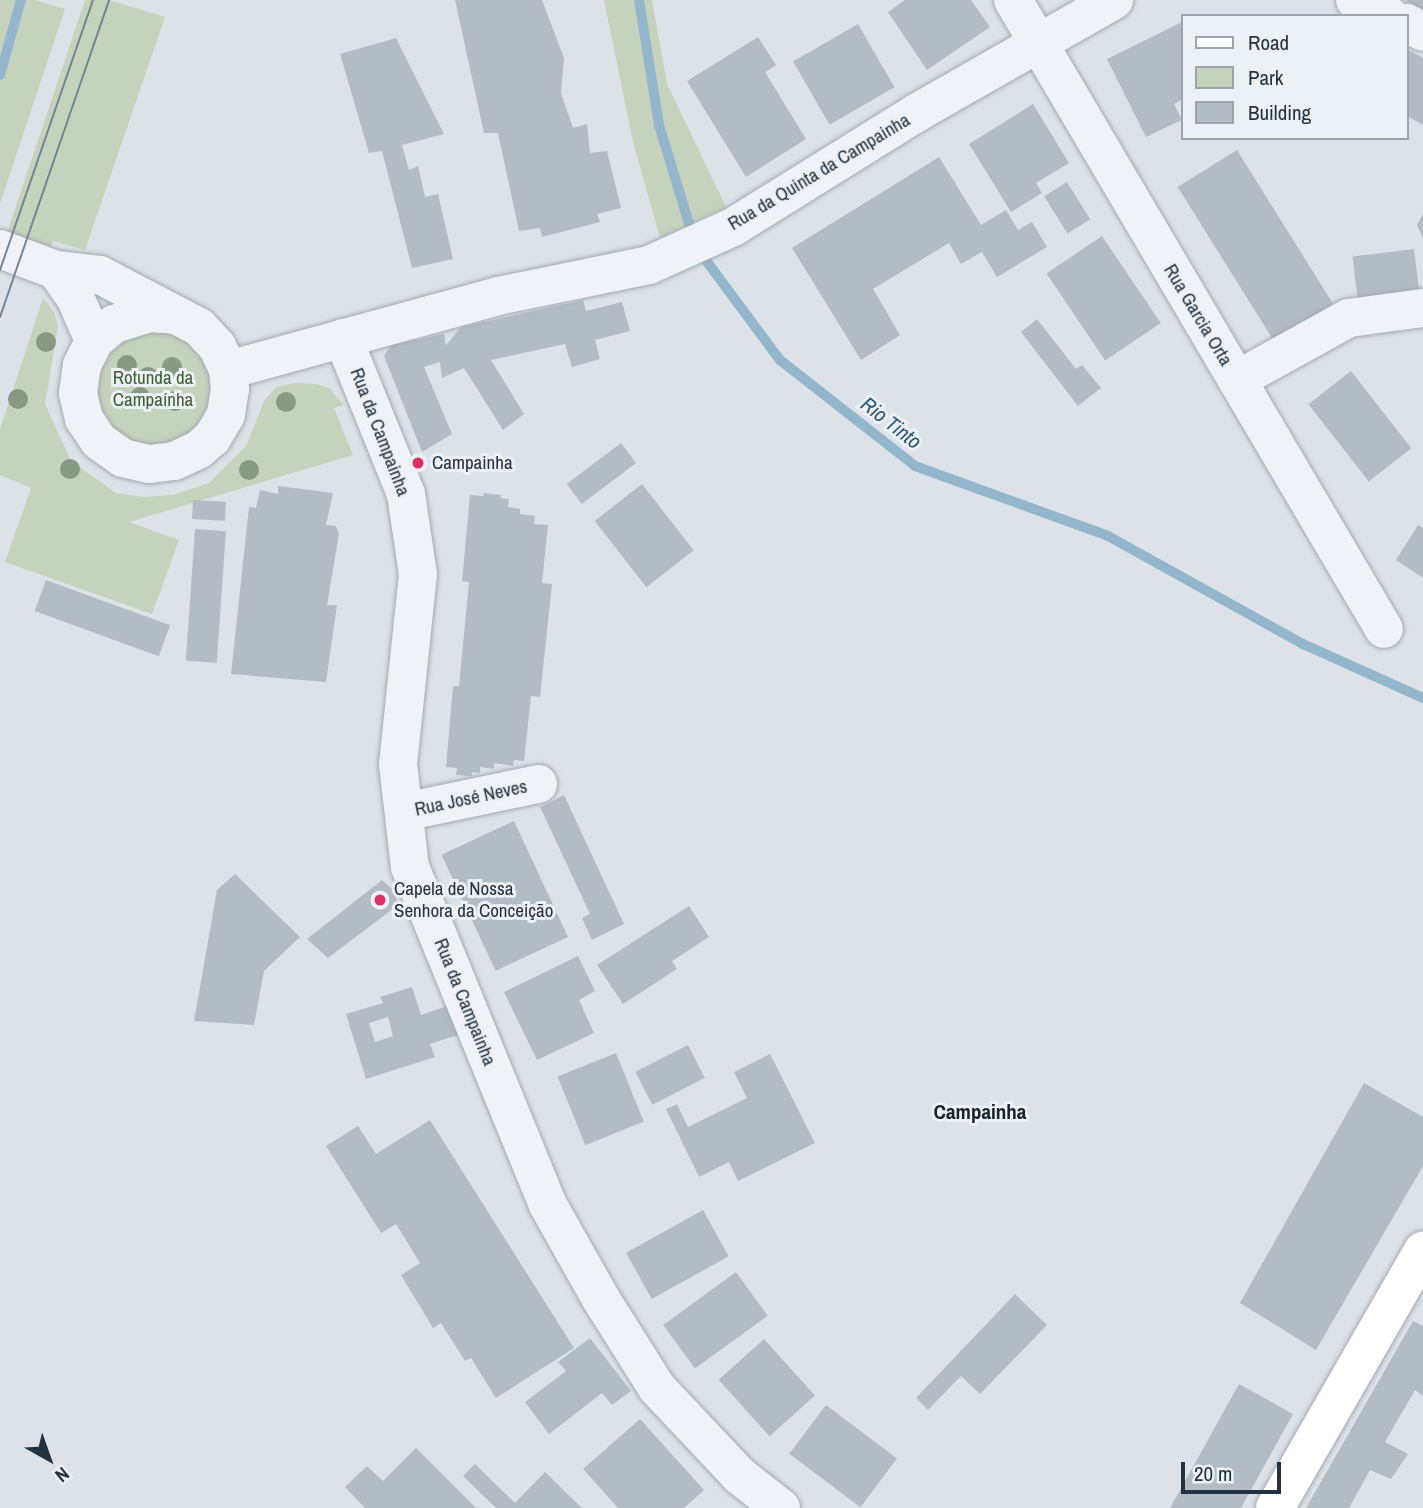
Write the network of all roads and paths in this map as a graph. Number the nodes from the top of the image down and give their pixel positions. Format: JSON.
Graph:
{"nodes":[{"id":1,"x":1013,"y":0,"type":"edge"},
{"id":2,"x":1114,"y":0,"type":"edge"},
{"id":3,"x":1355,"y":0,"type":"edge"},
{"id":4,"x":1386,"y":14,"type":"edge"},
{"id":5,"x":1039,"y":45,"type":"junction"},
{"id":6,"x":0,"y":249,"type":"edge"},
{"id":7,"x":56,"y":270,"type":"junction"},
{"id":8,"x":1423,"y":308,"type":"edge"},
{"id":9,"x":175,"y":315,"type":"junction"},
{"id":10,"x":343,"y":338,"type":"junction"},
{"id":11,"x":94,"y":341,"type":"junction"},
{"id":12,"x":228,"y":370,"type":"junction"},
{"id":13,"x":1237,"y":380,"type":"junction"},
{"id":14,"x":1384,"y":629,"type":"dead end"},
{"id":15,"x":538,"y":784,"type":"dead end"},
{"id":16,"x":404,"y":812,"type":"junction"},
{"id":17,"x":1423,"y":1251,"type":"edge"},
{"id":18,"x":780,"y":1508,"type":"edge"},
{"id":19,"x":1275,"y":1508,"type":"edge"}],
"edges":[{"from":1,"to":5,"type":"street","name":"Rua Garcia Orta"},
{"from":2,"to":5,"type":"street","name":"Rua da Quinta da Campainha"},
{"from":3,"to":4,"type":"street"},
{"from":5,"to":10,"type":"street","name":"Rua da Quinta da Campainha"},
{"from":5,"to":13,"type":"street","name":"Rua Garcia Orta"},
{"from":6,"to":7,"type":"street"},
{"from":7,"to":9,"type":"street"},
{"from":7,"to":11,"type":"street"},
{"from":8,"to":13,"type":"street"},
{"from":9,"to":11,"type":"street"},
{"from":9,"to":12,"type":"street"},
{"from":10,"to":12,"type":"street","name":"Rua da Quinta da Campainha"},
{"from":10,"to":16,"type":"street","name":"Rua da Campainha"},
{"from":11,"to":12,"type":"street"},
{"from":13,"to":14,"type":"street","name":"Rua Garcia Orta"},
{"from":15,"to":16,"type":"street","name":"Rua José Neves"},
{"from":16,"to":18,"type":"street","name":"Rua da Campainha"},
{"from":17,"to":19,"type":"street"}]}
